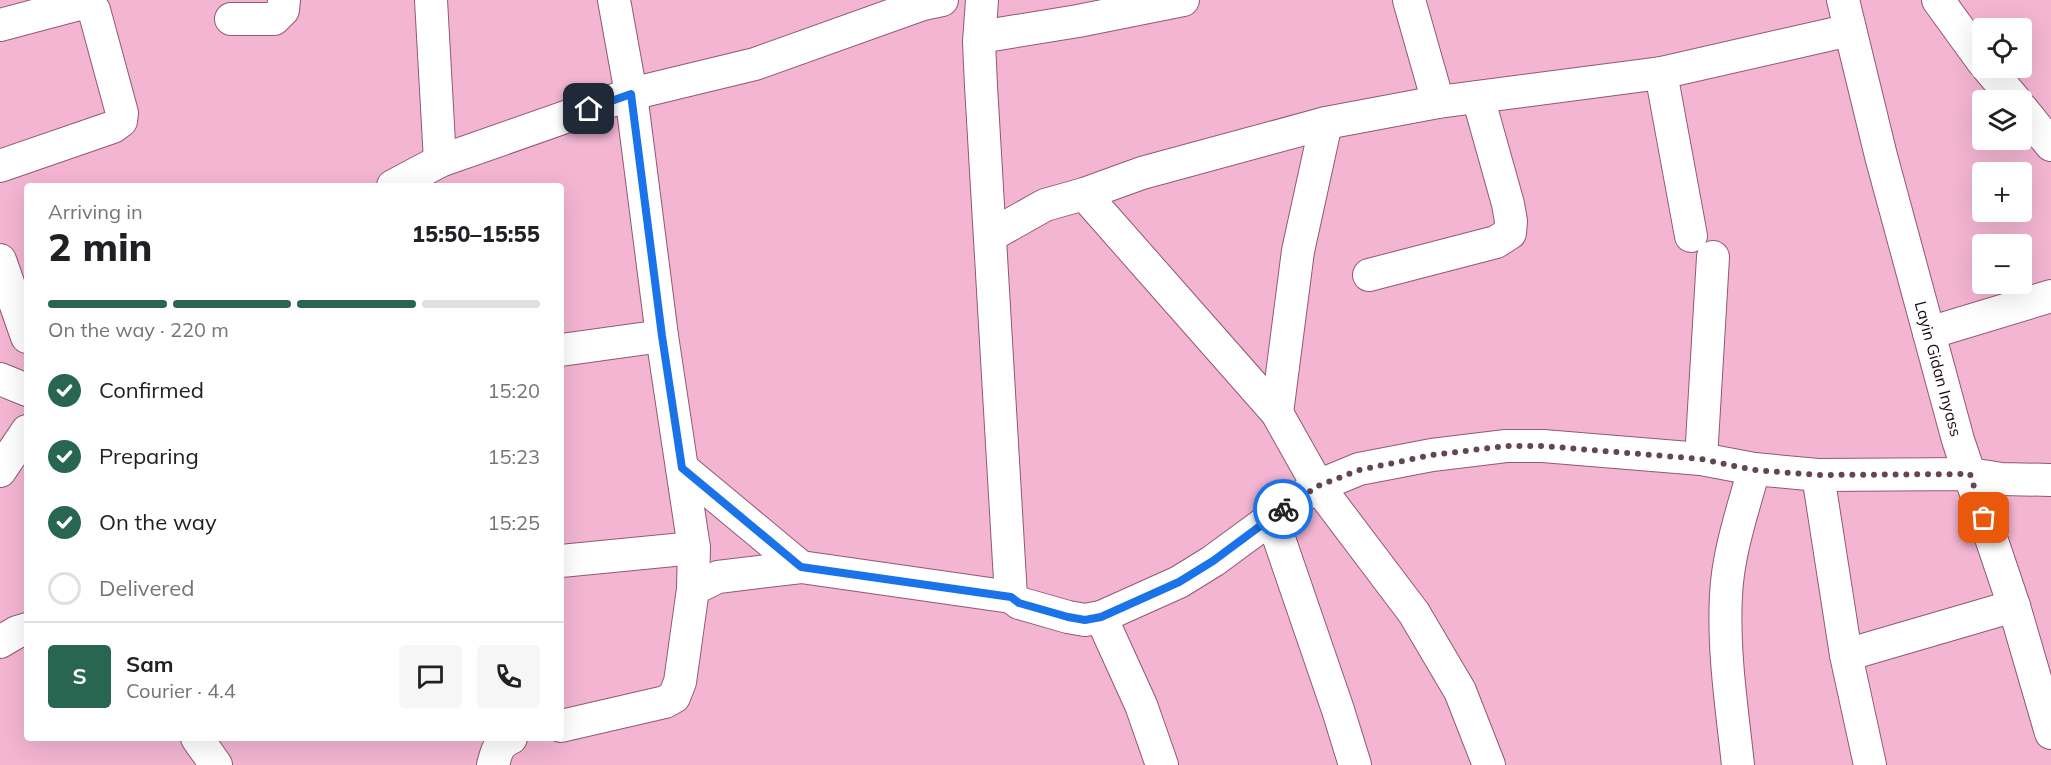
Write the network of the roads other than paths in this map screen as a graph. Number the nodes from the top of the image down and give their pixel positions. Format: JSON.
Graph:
{"nodes":[{"id":1,"x":284,"y":0,"type":"edge"},
{"id":2,"x":430,"y":0,"type":"edge"},
{"id":3,"x":614,"y":0,"type":"edge"},
{"id":4,"x":942,"y":0,"type":"edge"},
{"id":5,"x":982,"y":0,"type":"edge"},
{"id":6,"x":1183,"y":0,"type":"edge"},
{"id":7,"x":1409,"y":0,"type":"edge"},
{"id":8,"x":1938,"y":0,"type":"edge"},
{"id":9,"x":1847,"y":15,"type":"edge"},
{"id":10,"x":231,"y":20,"type":"dead end"},
{"id":11,"x":0,"y":25,"type":"edge"},
{"id":12,"x":980,"y":37,"type":"junction"},
{"id":13,"x":1972,"y":47,"type":"edge"},
{"id":14,"x":1661,"y":73,"type":"junction"},
{"id":15,"x":1996,"y":78,"type":"edge"},
{"id":16,"x":2007,"y":90,"type":"edge"},
{"id":17,"x":631,"y":94,"type":"junction"},
{"id":18,"x":1478,"y":97,"type":"junction"},
{"id":19,"x":1438,"y":102,"type":"junction"},
{"id":20,"x":2032,"y":121,"type":"edge"},
{"id":21,"x":1326,"y":123,"type":"junction"},
{"id":22,"x":2051,"y":145,"type":"edge"},
{"id":23,"x":440,"y":161,"type":"junction"},
{"id":24,"x":0,"y":166,"type":"edge"},
{"id":25,"x":400,"y":183,"type":"edge"},
{"id":26,"x":1084,"y":194,"type":"junction"},
{"id":27,"x":990,"y":236,"type":"junction"},
{"id":28,"x":1691,"y":236,"type":"dead end"},
{"id":29,"x":1713,"y":257,"type":"dead end"},
{"id":30,"x":0,"y":260,"type":"edge"},
{"id":31,"x":1369,"y":274,"type":"dead end"},
{"id":32,"x":2051,"y":296,"type":"edge"},
{"id":33,"x":24,"y":328,"type":"edge"},
{"id":34,"x":1929,"y":333,"type":"junction"},
{"id":35,"x":662,"y":336,"type":"junction"},
{"id":36,"x":564,"y":350,"type":"edge"},
{"id":37,"x":0,"y":379,"type":"edge"},
{"id":38,"x":24,"y":389,"type":"edge"},
{"id":39,"x":1277,"y":413,"type":"junction"},
{"id":40,"x":24,"y":435,"type":"edge"},
{"id":41,"x":1701,"y":459,"type":"junction"},
{"id":42,"x":682,"y":468,"type":"junction"},
{"id":43,"x":1754,"y":470,"type":"junction"},
{"id":44,"x":0,"y":471,"type":"edge"},
{"id":45,"x":1970,"y":474,"type":"junction"},
{"id":46,"x":1818,"y":475,"type":"junction"},
{"id":47,"x":2051,"y":480,"type":"edge"},
{"id":48,"x":1318,"y":486,"type":"junction"},
{"id":49,"x":1272,"y":518,"type":"junction"},
{"id":50,"x":694,"y":548,"type":"junction"},
{"id":51,"x":564,"y":561,"type":"edge"},
{"id":52,"x":801,"y":567,"type":"junction"},
{"id":53,"x":693,"y":589,"type":"junction"},
{"id":54,"x":1011,"y":597,"type":"junction"},
{"id":55,"x":2014,"y":606,"type":"junction"},
{"id":56,"x":1101,"y":617,"type":"junction"},
{"id":57,"x":24,"y":630,"type":"edge"},
{"id":58,"x":0,"y":642,"type":"edge"},
{"id":59,"x":1846,"y":655,"type":"junction"},
{"id":60,"x":564,"y":725,"type":"edge"},
{"id":61,"x":2051,"y":733,"type":"edge"},
{"id":62,"x":199,"y":741,"type":"edge"},
{"id":63,"x":503,"y":741,"type":"edge"},
{"id":64,"x":216,"y":765,"type":"edge"},
{"id":65,"x":493,"y":765,"type":"edge"},
{"id":66,"x":1162,"y":765,"type":"edge"},
{"id":67,"x":1354,"y":765,"type":"edge"},
{"id":68,"x":1489,"y":765,"type":"edge"},
{"id":69,"x":1738,"y":765,"type":"edge"},
{"id":70,"x":1870,"y":765,"type":"edge"}],
"edges":[{"from":1,"to":10,"type":"street"},
{"from":2,"to":23,"type":"street"},
{"from":3,"to":17,"type":"street"},
{"from":4,"to":17,"type":"street"},
{"from":5,"to":12,"type":"street"},
{"from":6,"to":12,"type":"street"},
{"from":7,"to":19,"type":"street"},
{"from":8,"to":13,"type":"street"},
{"from":9,"to":14,"type":"street"},
{"from":9,"to":34,"type":"street","name":"Layin Gidan Inyass"},
{"from":11,"to":24,"type":"street"},
{"from":12,"to":27,"type":"street"},
{"from":14,"to":18,"type":"street"},
{"from":14,"to":28,"type":"street"},
{"from":15,"to":16,"type":"street"},
{"from":17,"to":23,"type":"street"},
{"from":17,"to":35,"type":"street"},
{"from":18,"to":19,"type":"street"},
{"from":18,"to":31,"type":"street"},
{"from":19,"to":21,"type":"street"},
{"from":20,"to":22,"type":"street"},
{"from":21,"to":26,"type":"street"},
{"from":21,"to":39,"type":"street"},
{"from":23,"to":25,"type":"street"},
{"from":26,"to":27,"type":"street"},
{"from":26,"to":39,"type":"street"},
{"from":27,"to":54,"type":"street"},
{"from":29,"to":41,"type":"street"},
{"from":30,"to":33,"type":"street"},
{"from":32,"to":34,"type":"street"},
{"from":34,"to":45,"type":"street","name":"Layin Gidan Inyass"},
{"from":35,"to":36,"type":"street"},
{"from":35,"to":42,"type":"street"},
{"from":37,"to":38,"type":"street"},
{"from":39,"to":48,"type":"street"},
{"from":40,"to":44,"type":"street"},
{"from":41,"to":43,"type":"street"},
{"from":41,"to":48,"type":"street"},
{"from":42,"to":50,"type":"street"},
{"from":42,"to":52,"type":"street"},
{"from":43,"to":46,"type":"street"},
{"from":43,"to":69,"type":"street"},
{"from":45,"to":46,"type":"street"},
{"from":45,"to":47,"type":"street"},
{"from":45,"to":55,"type":"street","name":"Layin Gidan Inyass"},
{"from":46,"to":59,"type":"street"},
{"from":48,"to":49,"type":"street"},
{"from":48,"to":68,"type":"street"},
{"from":49,"to":56,"type":"street"},
{"from":49,"to":67,"type":"street"},
{"from":50,"to":51,"type":"street"},
{"from":50,"to":53,"type":"street"},
{"from":52,"to":53,"type":"street"},
{"from":52,"to":54,"type":"street"},
{"from":53,"to":60,"type":"street"},
{"from":54,"to":56,"type":"street"},
{"from":55,"to":59,"type":"street"},
{"from":55,"to":61,"type":"street","name":"Layin Gidan Inyass"},
{"from":56,"to":66,"type":"street"},
{"from":57,"to":58,"type":"street"},
{"from":59,"to":70,"type":"street"},
{"from":62,"to":64,"type":"street"},
{"from":63,"to":65,"type":"street"}]}
